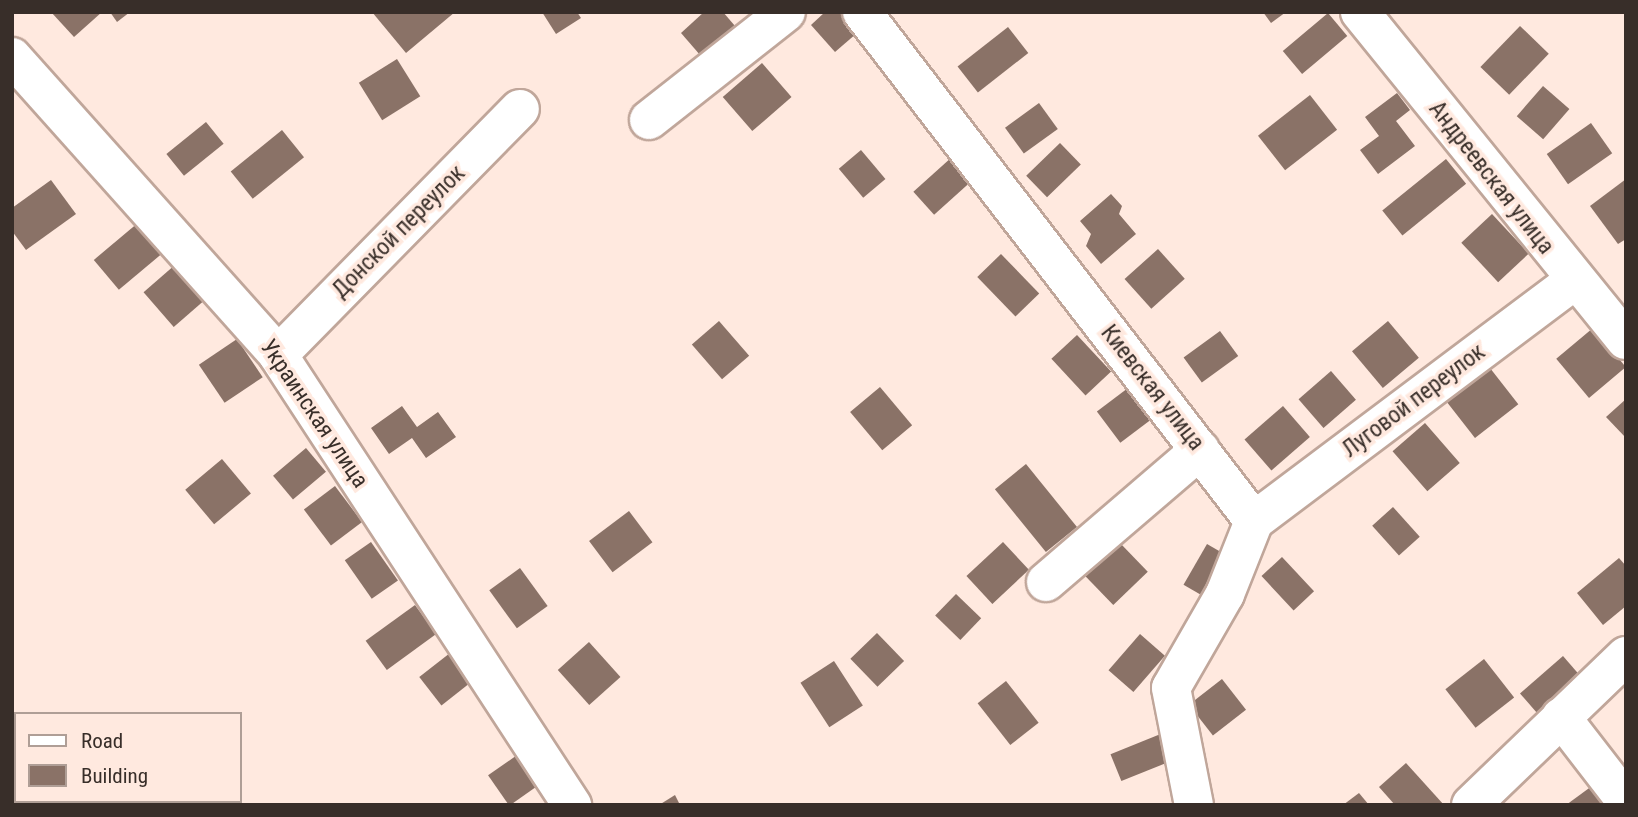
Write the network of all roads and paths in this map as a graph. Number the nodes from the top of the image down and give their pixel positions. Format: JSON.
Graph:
{"nodes":[{"id":1,"x":786,"y":12,"type":"edge"},
{"id":2,"x":862,"y":12,"type":"edge"},
{"id":3,"x":1360,"y":12,"type":"edge"},
{"id":4,"x":12,"y":57,"type":"edge"},
{"id":5,"x":520,"y":109,"type":"dead end"},
{"id":6,"x":649,"y":120,"type":"dead end"},
{"id":7,"x":1574,"y":281,"type":"junction"},
{"id":8,"x":1626,"y":341,"type":"edge"},
{"id":9,"x":278,"y":355,"type":"junction"},
{"id":10,"x":1200,"y":450,"type":"junction"},
{"id":11,"x":1254,"y":521,"type":"junction"},
{"id":12,"x":1046,"y":582,"type":"dead end"},
{"id":13,"x":1626,"y":656,"type":"edge"},
{"id":14,"x":1561,"y":717,"type":"junction"},
{"id":15,"x":1626,"y":801,"type":"edge"},
{"id":16,"x":572,"y":805,"type":"edge"},
{"id":17,"x":1194,"y":805,"type":"edge"},
{"id":18,"x":1471,"y":805,"type":"edge"}],
"edges":[{"from":1,"to":6,"type":"street"},
{"from":2,"to":10,"type":"street","name":"Киевская улица"},
{"from":3,"to":7,"type":"street","name":"Андреевская улица"},
{"from":4,"to":9,"type":"street","name":"Украинская улица"},
{"from":5,"to":9,"type":"street","name":"Донской переулок"},
{"from":7,"to":8,"type":"street","name":"Андреевская улица"},
{"from":7,"to":11,"type":"street","name":"Луговой переулок"},
{"from":9,"to":16,"type":"street","name":"Украинская улица"},
{"from":10,"to":11,"type":"street","name":"Киевская улица"},
{"from":10,"to":12,"type":"street"},
{"from":11,"to":17,"type":"street"},
{"from":13,"to":14,"type":"street"},
{"from":14,"to":15,"type":"street"},
{"from":14,"to":18,"type":"street"}]}
